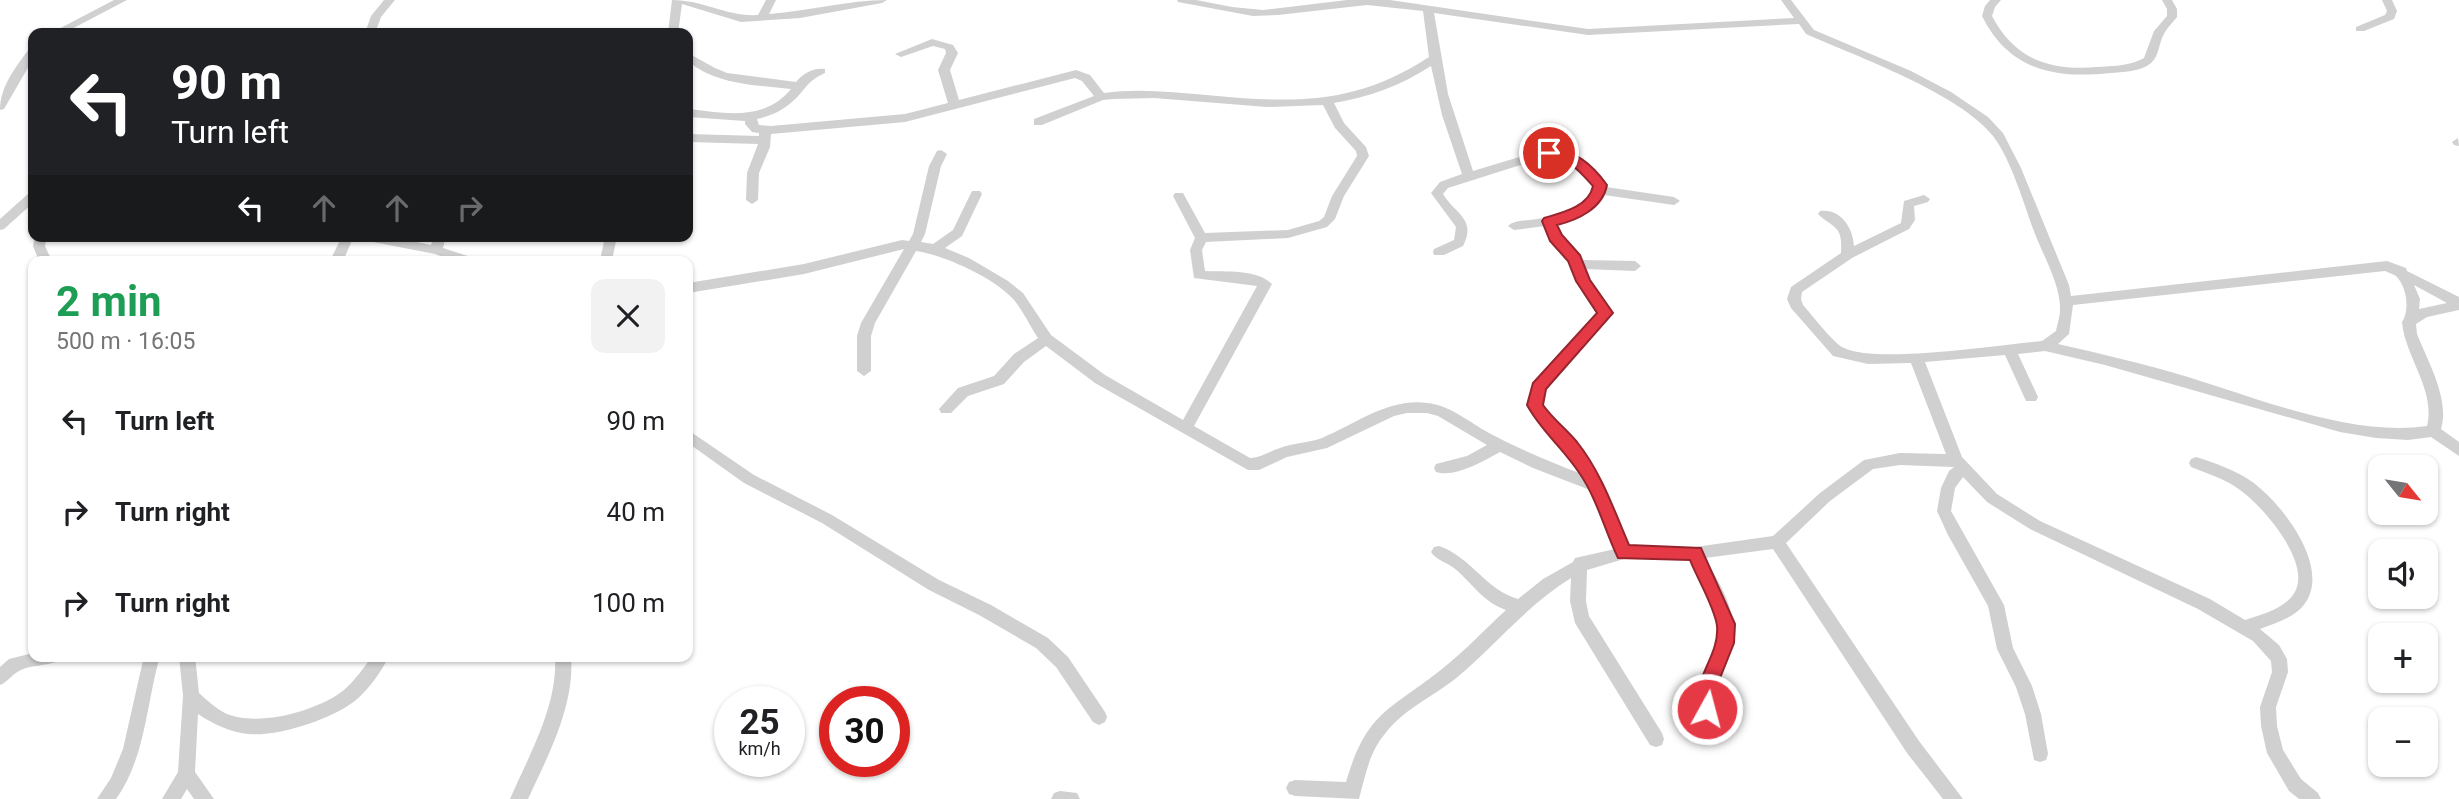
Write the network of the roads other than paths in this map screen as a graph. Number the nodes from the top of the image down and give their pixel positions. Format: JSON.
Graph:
{"nodes":[{"id":1,"x":122,"y":0,"type":"edge"},
{"id":2,"x":390,"y":0,"type":"edge"},
{"id":3,"x":679,"y":0,"type":"edge"},
{"id":4,"x":771,"y":0,"type":"edge"},
{"id":5,"x":883,"y":0,"type":"edge"},
{"id":6,"x":1182,"y":0,"type":"edge"},
{"id":7,"x":1354,"y":0,"type":"edge"},
{"id":8,"x":1786,"y":0,"type":"edge"},
{"id":9,"x":1996,"y":0,"type":"edge"},
{"id":10,"x":2167,"y":0,"type":"edge"},
{"id":11,"x":2387,"y":0,"type":"edge"},
{"id":12,"x":1428,"y":10,"type":"junction"},
{"id":13,"x":762,"y":19,"type":"junction"},
{"id":14,"x":1799,"y":21,"type":"junction"},
{"id":15,"x":67,"y":28,"type":"edge"},
{"id":16,"x":372,"y":28,"type":"edge"},
{"id":17,"x":671,"y":28,"type":"edge"},
{"id":18,"x":2360,"y":29,"type":"dead end"},
{"id":19,"x":901,"y":54,"type":"dead end"},
{"id":20,"x":28,"y":58,"type":"edge"},
{"id":21,"x":1433,"y":59,"type":"junction"},
{"id":22,"x":693,"y":61,"type":"edge"},
{"id":23,"x":821,"y":71,"type":"dead end"},
{"id":24,"x":28,"y":72,"type":"edge"},
{"id":25,"x":14,"y":79,"type":"junction"},
{"id":26,"x":796,"y":86,"type":"junction"},
{"id":27,"x":1101,"y":97,"type":"junction"},
{"id":28,"x":1327,"y":101,"type":"junction"},
{"id":29,"x":954,"y":103,"type":"junction"},
{"id":30,"x":0,"y":106,"type":"edge"},
{"id":31,"x":693,"y":113,"type":"edge"},
{"id":32,"x":751,"y":119,"type":"junction"},
{"id":33,"x":1038,"y":122,"type":"dead end"},
{"id":34,"x":765,"y":135,"type":"junction"},
{"id":35,"x":693,"y":138,"type":"edge"},
{"id":36,"x":941,"y":154,"type":"dead end"},
{"id":37,"x":1469,"y":176,"type":"junction"},
{"id":38,"x":1601,"y":190,"type":"junction"},
{"id":39,"x":976,"y":194,"type":"dead end"},
{"id":40,"x":1179,"y":196,"type":"dead end"},
{"id":41,"x":1924,"y":199,"type":"dead end"},
{"id":42,"x":28,"y":200,"type":"edge"},
{"id":43,"x":752,"y":200,"type":"dead end"},
{"id":44,"x":1674,"y":201,"type":"dead end"},
{"id":45,"x":1824,"y":214,"type":"dead end"},
{"id":46,"x":1549,"y":221,"type":"junction"},
{"id":47,"x":0,"y":226,"type":"edge"},
{"id":48,"x":1514,"y":226,"type":"dead end"},
{"id":49,"x":1201,"y":238,"type":"junction"},
{"id":50,"x":394,"y":242,"type":"edge"},
{"id":51,"x":438,"y":242,"type":"edge"},
{"id":52,"x":914,"y":245,"type":"junction"},
{"id":53,"x":935,"y":249,"type":"junction"},
{"id":54,"x":436,"y":250,"type":"junction"},
{"id":55,"x":1439,"y":252,"type":"dead end"},
{"id":56,"x":1847,"y":255,"type":"junction"},
{"id":57,"x":454,"y":256,"type":"edge"},
{"id":58,"x":2395,"y":260,"type":"dead end"},
{"id":59,"x":1577,"y":264,"type":"junction"},
{"id":60,"x":1635,"y":266,"type":"dead end"},
{"id":61,"x":2403,"y":273,"type":"junction"},
{"id":62,"x":693,"y":287,"type":"edge"},
{"id":63,"x":2066,"y":300,"type":"junction"},
{"id":64,"x":2459,"y":304,"type":"edge"},
{"id":65,"x":2412,"y":319,"type":"junction"},
{"id":66,"x":1046,"y":339,"type":"junction"},
{"id":67,"x":2045,"y":346,"type":"junction"},
{"id":68,"x":2010,"y":350,"type":"junction"},
{"id":69,"x":1916,"y":358,"type":"junction"},
{"id":70,"x":864,"y":372,"type":"dead end"},
{"id":71,"x":2031,"y":397,"type":"dead end"},
{"id":72,"x":946,"y":409,"type":"dead end"},
{"id":73,"x":1186,"y":427,"type":"junction"},
{"id":74,"x":2433,"y":431,"type":"junction"},
{"id":75,"x":693,"y":440,"type":"edge"},
{"id":76,"x":1499,"y":445,"type":"junction"},
{"id":77,"x":2459,"y":450,"type":"edge"},
{"id":78,"x":2196,"y":463,"type":"dead end"},
{"id":79,"x":1959,"y":464,"type":"junction"},
{"id":80,"x":1441,"y":468,"type":"dead end"},
{"id":81,"x":1596,"y":486,"type":"junction"},
{"id":82,"x":1777,"y":542,"type":"junction"},
{"id":83,"x":1439,"y":552,"type":"dead end"},
{"id":84,"x":1624,"y":553,"type":"junction"},
{"id":85,"x":1695,"y":553,"type":"junction"},
{"id":86,"x":1580,"y":563,"type":"junction"},
{"id":87,"x":1518,"y":606,"type":"junction"},
{"id":88,"x":2244,"y":627,"type":"junction"},
{"id":89,"x":28,"y":660,"type":"edge"},
{"id":90,"x":151,"y":662,"type":"edge"},
{"id":91,"x":188,"y":662,"type":"edge"},
{"id":92,"x":377,"y":662,"type":"edge"},
{"id":93,"x":563,"y":662,"type":"edge"},
{"id":94,"x":7,"y":664,"type":"edge"},
{"id":95,"x":0,"y":678,"type":"edge"},
{"id":96,"x":191,"y":696,"type":"junction"},
{"id":97,"x":1707,"y":709,"type":"dead end"},
{"id":98,"x":1099,"y":717,"type":"dead end"},
{"id":99,"x":1657,"y":739,"type":"dead end"},
{"id":100,"x":2040,"y":754,"type":"dead end"},
{"id":101,"x":186,"y":774,"type":"junction"},
{"id":102,"x":1295,"y":788,"type":"dead end"},
{"id":103,"x":1351,"y":795,"type":"edge"},
{"id":104,"x":106,"y":799,"type":"edge"},
{"id":105,"x":171,"y":799,"type":"edge"},
{"id":106,"x":205,"y":799,"type":"edge"},
{"id":107,"x":519,"y":799,"type":"edge"},
{"id":108,"x":1060,"y":799,"type":"edge"},
{"id":109,"x":1071,"y":799,"type":"edge"},
{"id":110,"x":1954,"y":799,"type":"edge"},
{"id":111,"x":2312,"y":799,"type":"edge"}],
"edges":[{"from":1,"to":15,"type":"street"},
{"from":2,"to":16,"type":"street"},
{"from":3,"to":13,"type":"street"},
{"from":3,"to":17,"type":"street"},
{"from":4,"to":13,"type":"street"},
{"from":5,"to":13,"type":"street"},
{"from":6,"to":7,"type":"street"},
{"from":7,"to":12,"type":"street"},
{"from":8,"to":14,"type":"street"},
{"from":9,"to":10,"type":"street"},
{"from":11,"to":18,"type":"street"},
{"from":12,"to":14,"type":"street"},
{"from":12,"to":21,"type":"street"},
{"from":14,"to":63,"type":"street"},
{"from":19,"to":29,"type":"street"},
{"from":20,"to":25,"type":"street"},
{"from":21,"to":28,"type":"street"},
{"from":21,"to":37,"type":"street"},
{"from":22,"to":26,"type":"street"},
{"from":23,"to":26,"type":"street"},
{"from":24,"to":25,"type":"street"},
{"from":25,"to":30,"type":"street"},
{"from":26,"to":32,"type":"street"},
{"from":27,"to":28,"type":"street"},
{"from":27,"to":29,"type":"street"},
{"from":27,"to":33,"type":"street"},
{"from":28,"to":49,"type":"street"},
{"from":29,"to":34,"type":"street"},
{"from":31,"to":32,"type":"street"},
{"from":32,"to":34,"type":"street"},
{"from":34,"to":35,"type":"street"},
{"from":34,"to":43,"type":"street"},
{"from":36,"to":52,"type":"street"},
{"from":37,"to":38,"type":"street"},
{"from":37,"to":55,"type":"street"},
{"from":38,"to":44,"type":"street"},
{"from":38,"to":46,"type":"street"},
{"from":39,"to":53,"type":"street"},
{"from":40,"to":49,"type":"street"},
{"from":41,"to":56,"type":"street"},
{"from":42,"to":47,"type":"street"},
{"from":45,"to":56,"type":"street"},
{"from":46,"to":48,"type":"street"},
{"from":46,"to":59,"type":"street"},
{"from":49,"to":73,"type":"street"},
{"from":50,"to":54,"type":"street"},
{"from":51,"to":54,"type":"street"},
{"from":52,"to":53,"type":"street"},
{"from":52,"to":62,"type":"street"},
{"from":52,"to":70,"type":"street"},
{"from":53,"to":66,"type":"street"},
{"from":54,"to":57,"type":"street"},
{"from":56,"to":69,"type":"street"},
{"from":58,"to":61,"type":"street"},
{"from":59,"to":60,"type":"street"},
{"from":59,"to":81,"type":"street"},
{"from":61,"to":63,"type":"street"},
{"from":61,"to":64,"type":"street"},
{"from":61,"to":65,"type":"street"},
{"from":63,"to":67,"type":"street"},
{"from":64,"to":65,"type":"street"},
{"from":65,"to":74,"type":"street"},
{"from":66,"to":72,"type":"street"},
{"from":66,"to":73,"type":"street"},
{"from":67,"to":68,"type":"street"},
{"from":67,"to":74,"type":"street"},
{"from":68,"to":69,"type":"street"},
{"from":68,"to":71,"type":"street"},
{"from":69,"to":79,"type":"street"},
{"from":73,"to":76,"type":"street"},
{"from":74,"to":77,"type":"street"},
{"from":75,"to":98,"type":"street"},
{"from":76,"to":80,"type":"street"},
{"from":76,"to":81,"type":"street"},
{"from":78,"to":88,"type":"street"},
{"from":79,"to":82,"type":"street"},
{"from":79,"to":88,"type":"street"},
{"from":79,"to":100,"type":"street"},
{"from":81,"to":84,"type":"street"},
{"from":82,"to":85,"type":"street"},
{"from":82,"to":110,"type":"street"},
{"from":83,"to":87,"type":"street"},
{"from":84,"to":85,"type":"street"},
{"from":84,"to":86,"type":"street"},
{"from":85,"to":97,"type":"street"},
{"from":86,"to":87,"type":"street"},
{"from":86,"to":99,"type":"street"},
{"from":87,"to":103,"type":"street"},
{"from":88,"to":111,"type":"street"},
{"from":89,"to":94,"type":"street"},
{"from":90,"to":104,"type":"street"},
{"from":91,"to":96,"type":"street"},
{"from":92,"to":96,"type":"street"},
{"from":93,"to":107,"type":"street"},
{"from":94,"to":95,"type":"street"},
{"from":96,"to":101,"type":"street"},
{"from":101,"to":105,"type":"street"},
{"from":101,"to":106,"type":"street"},
{"from":102,"to":103,"type":"street"},
{"from":108,"to":109,"type":"street"}]}
